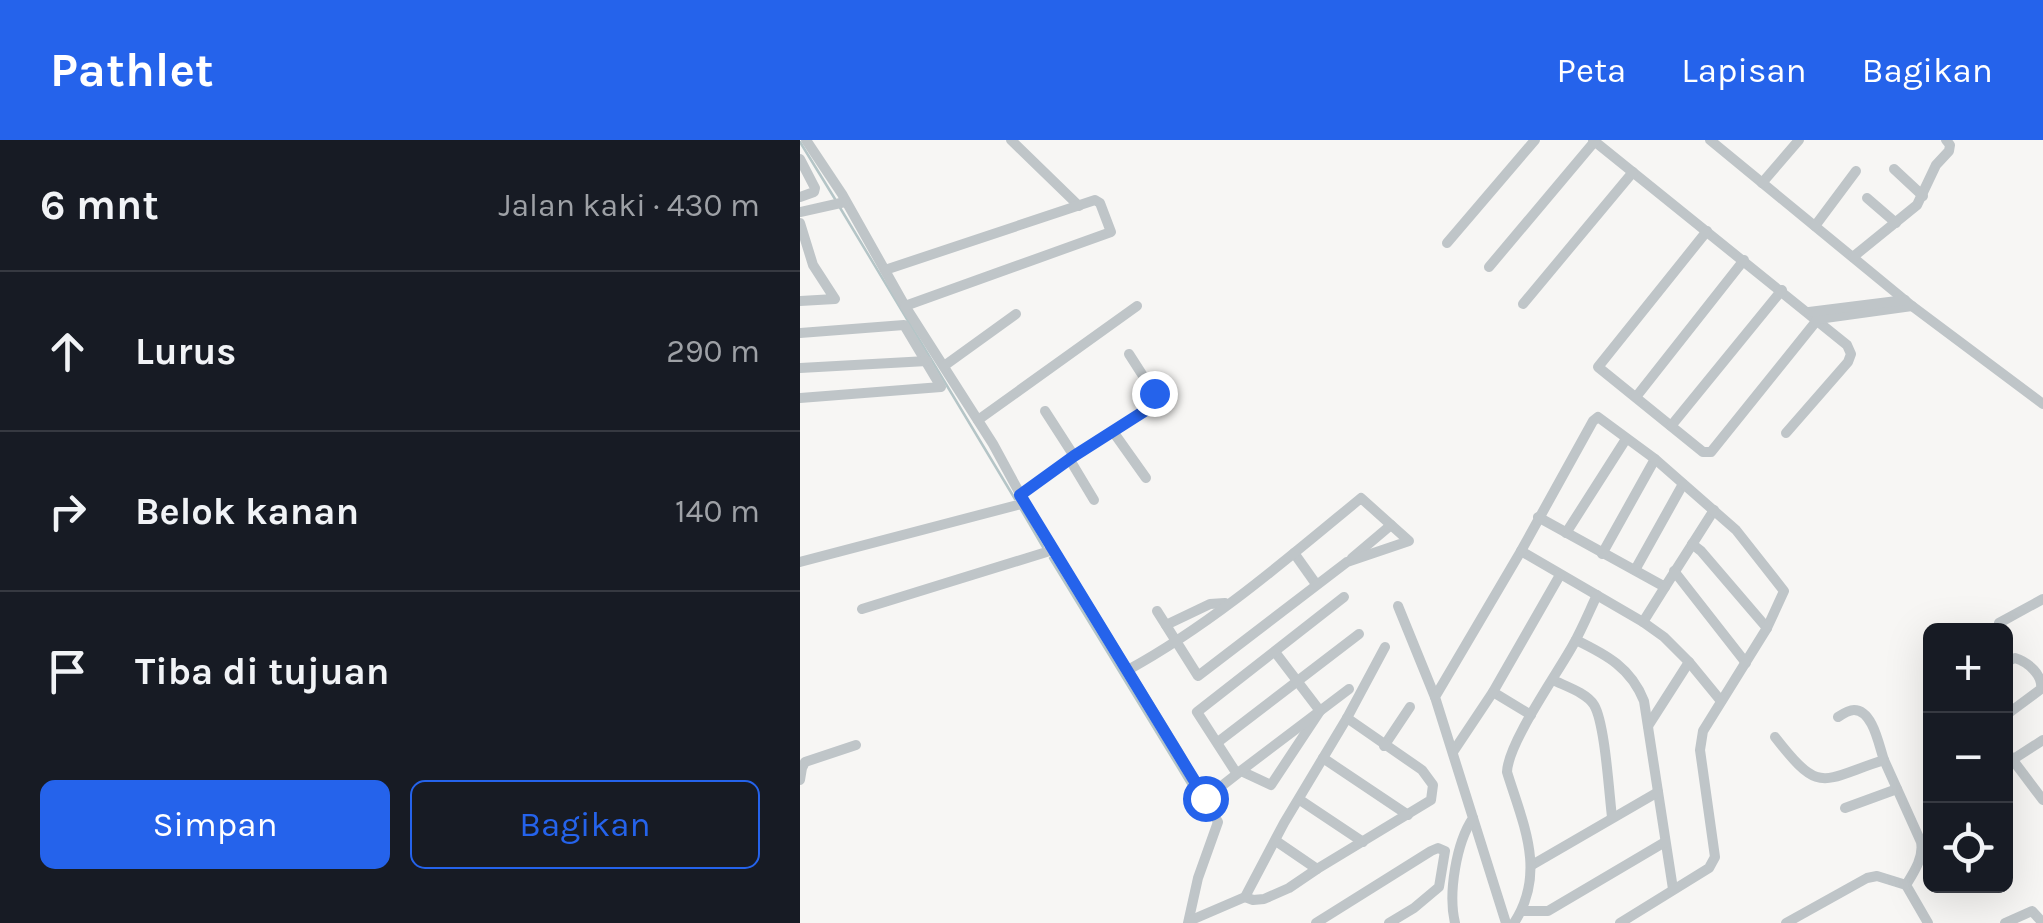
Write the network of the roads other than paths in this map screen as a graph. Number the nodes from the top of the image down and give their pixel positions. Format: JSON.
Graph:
{"nodes":[{"id":1,"x":806,"y":140,"type":"edge"},
{"id":2,"x":1011,"y":140,"type":"edge"},
{"id":3,"x":1535,"y":140,"type":"edge"},
{"id":4,"x":1710,"y":140,"type":"edge"},
{"id":5,"x":1799,"y":140,"type":"edge"},
{"id":6,"x":1946,"y":140,"type":"edge"},
{"id":7,"x":1594,"y":141,"type":"edge"},
{"id":8,"x":800,"y":159,"type":"edge"},
{"id":9,"x":1894,"y":169,"type":"dead end"},
{"id":10,"x":1856,"y":171,"type":"dead end"},
{"id":11,"x":1633,"y":172,"type":"junction"},
{"id":12,"x":1762,"y":183,"type":"junction"},
{"id":13,"x":800,"y":196,"type":"edge"},
{"id":14,"x":1923,"y":196,"type":"junction"},
{"id":15,"x":1867,"y":198,"type":"dead end"},
{"id":16,"x":845,"y":202,"type":"junction"},
{"id":17,"x":1079,"y":206,"type":"junction"},
{"id":18,"x":800,"y":212,"type":"edge"},
{"id":19,"x":800,"y":223,"type":"edge"},
{"id":20,"x":1896,"y":223,"type":"junction"},
{"id":21,"x":1814,"y":226,"type":"junction"},
{"id":22,"x":1707,"y":231,"type":"junction"},
{"id":23,"x":1448,"y":243,"type":"dead end"},
{"id":24,"x":1853,"y":257,"type":"junction"},
{"id":25,"x":1744,"y":260,"type":"junction"},
{"id":26,"x":813,"y":264,"type":"junction"},
{"id":27,"x":800,"y":266,"type":"edge"},
{"id":28,"x":1489,"y":268,"type":"dead end"},
{"id":29,"x":885,"y":270,"type":"junction"},
{"id":30,"x":1782,"y":290,"type":"junction"},
{"id":31,"x":800,"y":301,"type":"edge"},
{"id":32,"x":1908,"y":303,"type":"junction"},
{"id":33,"x":1523,"y":304,"type":"dead end"},
{"id":34,"x":905,"y":306,"type":"junction"},
{"id":35,"x":1136,"y":306,"type":"dead end"},
{"id":36,"x":1016,"y":314,"type":"dead end"},
{"id":37,"x":1814,"y":316,"type":"junction"},
{"id":38,"x":800,"y":333,"type":"edge"},
{"id":39,"x":925,"y":347,"type":"junction"},
{"id":40,"x":1128,"y":354,"type":"dead end"},
{"id":41,"x":926,"y":360,"type":"junction"},
{"id":42,"x":944,"y":366,"type":"junction"},
{"id":43,"x":800,"y":368,"type":"edge"},
{"id":44,"x":800,"y":398,"type":"edge"},
{"id":45,"x":1636,"y":398,"type":"junction"},
{"id":46,"x":2043,"y":404,"type":"edge"},
{"id":47,"x":1045,"y":411,"type":"dead end"},
{"id":48,"x":978,"y":420,"type":"junction"},
{"id":49,"x":1672,"y":426,"type":"junction"},
{"id":50,"x":1114,"y":433,"type":"junction"},
{"id":51,"x":1786,"y":433,"type":"dead end"},
{"id":52,"x":1626,"y":439,"type":"junction"},
{"id":53,"x":1072,"y":458,"type":"junction"},
{"id":54,"x":1655,"y":459,"type":"junction"},
{"id":55,"x":1146,"y":478,"type":"dead end"},
{"id":56,"x":1683,"y":484,"type":"junction"},
{"id":57,"x":1094,"y":500,"type":"dead end"},
{"id":58,"x":1020,"y":501,"type":"junction"},
{"id":59,"x":1714,"y":510,"type":"junction"},
{"id":60,"x":1538,"y":516,"type":"junction"},
{"id":61,"x":1391,"y":526,"type":"junction"},
{"id":62,"x":1566,"y":533,"type":"junction"},
{"id":63,"x":1692,"y":544,"type":"junction"},
{"id":64,"x":1521,"y":551,"type":"junction"},
{"id":65,"x":1047,"y":552,"type":"junction"},
{"id":66,"x":1294,"y":553,"type":"junction"},
{"id":67,"x":1602,"y":554,"type":"junction"},
{"id":68,"x":800,"y":562,"type":"edge"},
{"id":69,"x":1347,"y":562,"type":"junction"},
{"id":70,"x":1635,"y":570,"type":"junction"},
{"id":71,"x":1674,"y":572,"type":"junction"},
{"id":72,"x":1560,"y":575,"type":"junction"},
{"id":73,"x":1316,"y":584,"type":"junction"},
{"id":74,"x":1666,"y":588,"type":"junction"},
{"id":75,"x":1597,"y":595,"type":"junction"},
{"id":76,"x":1344,"y":597,"type":"dead end"},
{"id":77,"x":2043,"y":599,"type":"edge"},
{"id":78,"x":1228,"y":603,"type":"junction"},
{"id":79,"x":1398,"y":606,"type":"dead end"},
{"id":80,"x":862,"y":609,"type":"dead end"},
{"id":81,"x":1157,"y":611,"type":"dead end"},
{"id":82,"x":1643,"y":622,"type":"junction"},
{"id":83,"x":1999,"y":623,"type":"dead end"},
{"id":84,"x":1166,"y":625,"type":"junction"},
{"id":85,"x":1767,"y":628,"type":"junction"},
{"id":86,"x":1359,"y":634,"type":"dead end"},
{"id":87,"x":1576,"y":640,"type":"junction"},
{"id":88,"x":1176,"y":642,"type":"junction"},
{"id":89,"x":1385,"y":648,"type":"dead end"},
{"id":90,"x":1276,"y":652,"type":"junction"},
{"id":91,"x":2013,"y":659,"type":"edge"},
{"id":92,"x":1689,"y":662,"type":"junction"},
{"id":93,"x":1746,"y":663,"type":"junction"},
{"id":94,"x":1128,"y":670,"type":"junction"},
{"id":95,"x":1552,"y":680,"type":"junction"},
{"id":96,"x":1298,"y":682,"type":"junction"},
{"id":97,"x":1350,"y":689,"type":"dead end"},
{"id":98,"x":2041,"y":689,"type":"edge"},
{"id":99,"x":1492,"y":692,"type":"junction"},
{"id":100,"x":1435,"y":697,"type":"junction"},
{"id":101,"x":1721,"y":701,"type":"junction"},
{"id":102,"x":1410,"y":706,"type":"dead end"},
{"id":103,"x":1320,"y":711,"type":"junction"},
{"id":104,"x":2009,"y":713,"type":"edge"},
{"id":105,"x":1531,"y":715,"type":"junction"},
{"id":106,"x":1838,"y":717,"type":"dead end"},
{"id":107,"x":1346,"y":718,"type":"junction"},
{"id":108,"x":1648,"y":726,"type":"junction"},
{"id":109,"x":1775,"y":737,"type":"dead end"},
{"id":110,"x":2043,"y":740,"type":"edge"},
{"id":111,"x":1218,"y":742,"type":"junction"},
{"id":112,"x":856,"y":744,"type":"dead end"},
{"id":113,"x":1384,"y":746,"type":"junction"},
{"id":114,"x":1453,"y":752,"type":"junction"},
{"id":115,"x":2013,"y":753,"type":"edge"},
{"id":116,"x":1323,"y":758,"type":"junction"},
{"id":117,"x":1884,"y":760,"type":"junction"},
{"id":118,"x":2013,"y":760,"type":"edge"},
{"id":119,"x":1239,"y":772,"type":"junction"},
{"id":120,"x":800,"y":780,"type":"edge"},
{"id":121,"x":1897,"y":789,"type":"junction"},
{"id":122,"x":1658,"y":792,"type":"junction"},
{"id":123,"x":2042,"y":797,"type":"edge"},
{"id":124,"x":1205,"y":798,"type":"junction"},
{"id":125,"x":1300,"y":800,"type":"junction"},
{"id":126,"x":1846,"y":808,"type":"dead end"},
{"id":127,"x":1408,"y":814,"type":"junction"},
{"id":128,"x":1472,"y":818,"type":"junction"},
{"id":129,"x":1612,"y":818,"type":"junction"},
{"id":130,"x":1276,"y":842,"type":"junction"},
{"id":131,"x":1363,"y":842,"type":"junction"},
{"id":132,"x":1665,"y":842,"type":"junction"},
{"id":133,"x":1532,"y":865,"type":"junction"},
{"id":134,"x":1317,"y":869,"type":"junction"},
{"id":135,"x":1906,"y":885,"type":"junction"},
{"id":136,"x":1673,"y":890,"type":"junction"},
{"id":137,"x":1245,"y":896,"type":"junction"},
{"id":138,"x":1522,"y":911,"type":"junction"},
{"id":139,"x":1408,"y":918,"type":"edge"},
{"id":140,"x":1188,"y":922,"type":"edge"},
{"id":141,"x":1321,"y":922,"type":"edge"},
{"id":142,"x":1389,"y":923,"type":"edge"},
{"id":143,"x":1454,"y":923,"type":"edge"},
{"id":144,"x":1506,"y":923,"type":"edge"},
{"id":145,"x":1514,"y":923,"type":"edge"},
{"id":146,"x":1620,"y":923,"type":"edge"},
{"id":147,"x":1786,"y":923,"type":"edge"},
{"id":148,"x":1928,"y":923,"type":"edge"},
{"id":149,"x":2004,"y":923,"type":"edge"},
{"id":150,"x":2043,"y":923,"type":"edge"}],
"edges":[{"from":1,"to":16,"type":"street"},
{"from":2,"to":17,"type":"street"},
{"from":3,"to":23,"type":"street"},
{"from":4,"to":12,"type":"street"},
{"from":5,"to":12,"type":"street"},
{"from":6,"to":14,"type":"street"},
{"from":7,"to":11,"type":"street"},
{"from":7,"to":28,"type":"street"},
{"from":8,"to":13,"type":"street"},
{"from":9,"to":14,"type":"street"},
{"from":10,"to":21,"type":"street"},
{"from":11,"to":22,"type":"street"},
{"from":11,"to":33,"type":"street"},
{"from":12,"to":21,"type":"street"},
{"from":14,"to":20,"type":"street"},
{"from":15,"to":20,"type":"street"},
{"from":16,"to":18,"type":"street"},
{"from":16,"to":29,"type":"street"},
{"from":17,"to":29,"type":"street"},
{"from":17,"to":34,"type":"street"},
{"from":19,"to":26,"type":"street"},
{"from":20,"to":24,"type":"street"},
{"from":21,"to":24,"type":"street"},
{"from":22,"to":25,"type":"street"},
{"from":22,"to":45,"type":"street"},
{"from":24,"to":32,"type":"street"},
{"from":25,"to":30,"type":"street"},
{"from":25,"to":45,"type":"street"},
{"from":26,"to":27,"type":"street"},
{"from":26,"to":31,"type":"street"},
{"from":29,"to":34,"type":"street"},
{"from":30,"to":37,"type":"street"},
{"from":30,"to":49,"type":"street"},
{"from":32,"to":37,"type":"street"},
{"from":32,"to":46,"type":"street"},
{"from":34,"to":39,"type":"street"},
{"from":35,"to":48,"type":"street"},
{"from":36,"to":42,"type":"street"},
{"from":37,"to":49,"type":"street"},
{"from":37,"to":51,"type":"street"},
{"from":38,"to":39,"type":"street"},
{"from":39,"to":41,"type":"street"},
{"from":39,"to":42,"type":"street"},
{"from":40,"to":50,"type":"street"},
{"from":41,"to":43,"type":"street"},
{"from":41,"to":44,"type":"street"},
{"from":42,"to":48,"type":"street"},
{"from":45,"to":49,"type":"street"},
{"from":47,"to":53,"type":"street"},
{"from":48,"to":58,"type":"street"},
{"from":50,"to":53,"type":"street"},
{"from":50,"to":55,"type":"street"},
{"from":52,"to":54,"type":"street"},
{"from":52,"to":60,"type":"street"},
{"from":52,"to":62,"type":"street"},
{"from":53,"to":57,"type":"street"},
{"from":53,"to":58,"type":"street"},
{"from":54,"to":56,"type":"street"},
{"from":54,"to":67,"type":"street"},
{"from":56,"to":59,"type":"street"},
{"from":56,"to":70,"type":"street"},
{"from":58,"to":65,"type":"street"},
{"from":58,"to":68,"type":"street"},
{"from":59,"to":63,"type":"street"},
{"from":59,"to":85,"type":"street"},
{"from":60,"to":62,"type":"street"},
{"from":60,"to":64,"type":"street"},
{"from":61,"to":66,"type":"street"},
{"from":61,"to":69,"type":"street"},
{"from":61,"to":69,"type":"street"},
{"from":62,"to":67,"type":"street"},
{"from":63,"to":71,"type":"street"},
{"from":63,"to":85,"type":"street"},
{"from":64,"to":72,"type":"street"},
{"from":64,"to":100,"type":"street"},
{"from":65,"to":80,"type":"street"},
{"from":65,"to":94,"type":"street"},
{"from":66,"to":73,"type":"street"},
{"from":66,"to":78,"type":"street"},
{"from":67,"to":70,"type":"street"},
{"from":69,"to":73,"type":"street"},
{"from":70,"to":74,"type":"street"},
{"from":71,"to":74,"type":"street"},
{"from":71,"to":93,"type":"street"},
{"from":72,"to":75,"type":"street"},
{"from":72,"to":99,"type":"street"},
{"from":73,"to":88,"type":"street"},
{"from":74,"to":82,"type":"street"},
{"from":75,"to":82,"type":"street"},
{"from":75,"to":87,"type":"street"},
{"from":76,"to":90,"type":"street"},
{"from":77,"to":83,"type":"street"},
{"from":78,"to":84,"type":"street"},
{"from":78,"to":88,"type":"street"},
{"from":79,"to":100,"type":"street"},
{"from":81,"to":84,"type":"street"},
{"from":82,"to":92,"type":"street"},
{"from":84,"to":88,"type":"street"},
{"from":85,"to":93,"type":"street"},
{"from":86,"to":96,"type":"street"},
{"from":87,"to":95,"type":"street"},
{"from":87,"to":108,"type":"street"},
{"from":88,"to":94,"type":"street"},
{"from":89,"to":107,"type":"street"},
{"from":90,"to":96,"type":"street"},
{"from":90,"to":111,"type":"street"},
{"from":91,"to":98,"type":"street"},
{"from":92,"to":101,"type":"street"},
{"from":92,"to":108,"type":"street"},
{"from":93,"to":101,"type":"street"},
{"from":94,"to":124,"type":"street"},
{"from":95,"to":105,"type":"street"},
{"from":95,"to":129,"type":"street"},
{"from":96,"to":103,"type":"street"},
{"from":96,"to":111,"type":"street"},
{"from":97,"to":103,"type":"street"},
{"from":98,"to":104,"type":"street"},
{"from":99,"to":105,"type":"street"},
{"from":99,"to":114,"type":"street"},
{"from":100,"to":114,"type":"street"},
{"from":101,"to":136,"type":"street"},
{"from":102,"to":113,"type":"street"},
{"from":103,"to":119,"type":"street"},
{"from":103,"to":119,"type":"street"},
{"from":105,"to":133,"type":"street"},
{"from":106,"to":117,"type":"street"},
{"from":107,"to":113,"type":"street"},
{"from":107,"to":116,"type":"street"},
{"from":108,"to":122,"type":"street"},
{"from":109,"to":117,"type":"street"},
{"from":110,"to":115,"type":"street"},
{"from":111,"to":119,"type":"street"},
{"from":112,"to":120,"type":"street"},
{"from":113,"to":127,"type":"street"},
{"from":114,"to":128,"type":"street"},
{"from":116,"to":125,"type":"street"},
{"from":116,"to":127,"type":"street"},
{"from":117,"to":121,"type":"street"},
{"from":118,"to":123,"type":"street"},
{"from":119,"to":124,"type":"street"},
{"from":121,"to":126,"type":"street"},
{"from":121,"to":135,"type":"street"},
{"from":122,"to":129,"type":"street"},
{"from":122,"to":132,"type":"street"},
{"from":124,"to":140,"type":"street"},
{"from":125,"to":130,"type":"street"},
{"from":125,"to":131,"type":"street"},
{"from":127,"to":131,"type":"street"},
{"from":128,"to":143,"type":"street"},
{"from":128,"to":144,"type":"street"},
{"from":129,"to":133,"type":"street"},
{"from":130,"to":134,"type":"street"},
{"from":130,"to":137,"type":"street"},
{"from":131,"to":134,"type":"street"},
{"from":132,"to":136,"type":"street"},
{"from":132,"to":138,"type":"street"},
{"from":133,"to":138,"type":"street"},
{"from":134,"to":137,"type":"street"},
{"from":135,"to":147,"type":"street"},
{"from":135,"to":148,"type":"street"},
{"from":136,"to":146,"type":"street"},
{"from":137,"to":140,"type":"street"},
{"from":138,"to":145,"type":"street"},
{"from":139,"to":141,"type":"street"},
{"from":139,"to":142,"type":"street"},
{"from":149,"to":150,"type":"street"}]}
